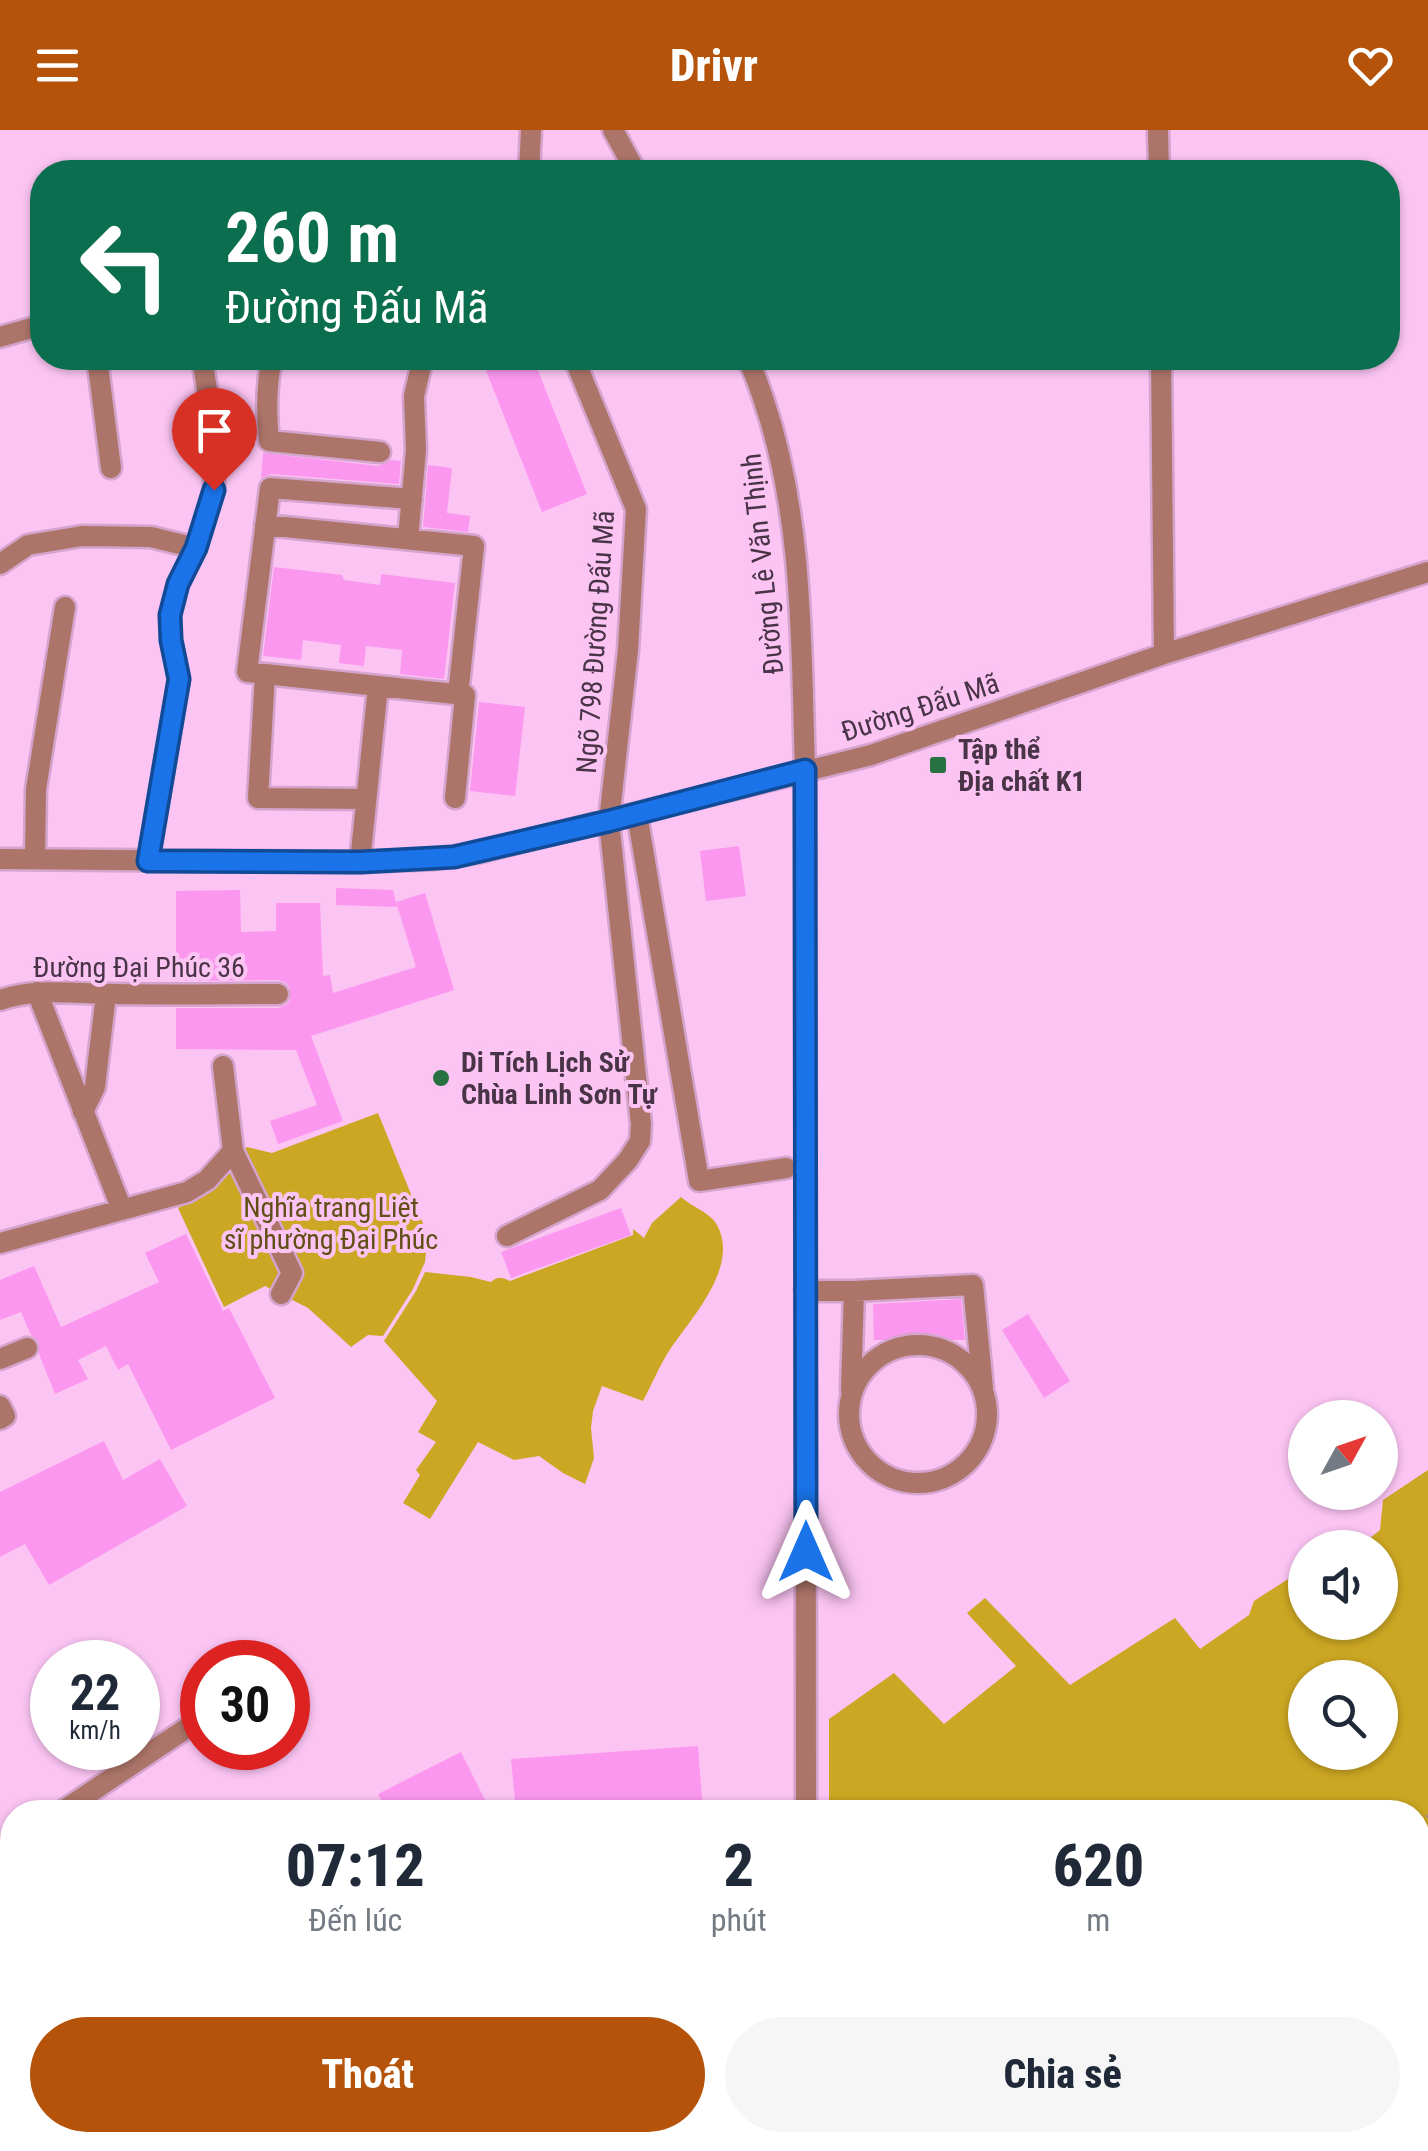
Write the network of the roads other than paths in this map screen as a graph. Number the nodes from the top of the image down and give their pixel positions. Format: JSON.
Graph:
{"nodes":[{"id":1,"x":531,"y":130,"type":"edge"},
{"id":2,"x":613,"y":130,"type":"edge"},
{"id":3,"x":1158,"y":130,"type":"edge"},
{"id":4,"x":530,"y":160,"type":"edge"},
{"id":5,"x":629,"y":160,"type":"edge"},
{"id":6,"x":1159,"y":160,"type":"edge"},
{"id":7,"x":30,"y":328,"type":"edge"},
{"id":8,"x":0,"y":337,"type":"edge"},
{"id":9,"x":99,"y":370,"type":"edge"},
{"id":10,"x":204,"y":370,"type":"edge"},
{"id":11,"x":270,"y":370,"type":"edge"},
{"id":12,"x":420,"y":370,"type":"edge"},
{"id":13,"x":579,"y":370,"type":"edge"},
{"id":14,"x":751,"y":370,"type":"edge"},
{"id":15,"x":1161,"y":370,"type":"edge"},
{"id":16,"x":380,"y":452,"type":"dead end"},
{"id":17,"x":111,"y":468,"type":"dead end"},
{"id":18,"x":412,"y":500,"type":"junction"},
{"id":19,"x":265,"y":525,"type":"junction"},
{"id":20,"x":408,"y":540,"type":"junction"},
{"id":21,"x":196,"y":548,"type":"junction"},
{"id":22,"x":0,"y":564,"type":"edge"},
{"id":23,"x":1428,"y":572,"type":"edge"},
{"id":24,"x":65,"y":607,"type":"dead end"},
{"id":25,"x":1164,"y":654,"type":"junction"},
{"id":26,"x":265,"y":674,"type":"junction"},
{"id":27,"x":378,"y":686,"type":"junction"},
{"id":28,"x":458,"y":694,"type":"junction"},
{"id":29,"x":805,"y":770,"type":"junction"},
{"id":30,"x":455,"y":798,"type":"dead end"},
{"id":31,"x":366,"y":799,"type":"junction"},
{"id":32,"x":638,"y":814,"type":"junction"},
{"id":33,"x":609,"y":821,"type":"junction"},
{"id":34,"x":0,"y":859,"type":"edge"},
{"id":35,"x":35,"y":860,"type":"junction"},
{"id":36,"x":148,"y":861,"type":"junction"},
{"id":37,"x":360,"y":862,"type":"junction"},
{"id":38,"x":37,"y":992,"type":"junction"},
{"id":39,"x":106,"y":994,"type":"junction"},
{"id":40,"x":278,"y":994,"type":"dead end"},
{"id":41,"x":0,"y":1000,"type":"edge"},
{"id":42,"x":223,"y":1066,"type":"dead end"},
{"id":43,"x":83,"y":1112,"type":"junction"},
{"id":44,"x":233,"y":1150,"type":"junction"},
{"id":45,"x":786,"y":1168,"type":"dead end"},
{"id":46,"x":122,"y":1210,"type":"junction"},
{"id":47,"x":507,"y":1236,"type":"dead end"},
{"id":48,"x":1,"y":1240,"type":"edge"},
{"id":49,"x":805,"y":1291,"type":"junction"},
{"id":50,"x":854,"y":1291,"type":"junction"},
{"id":51,"x":281,"y":1294,"type":"dead end"},
{"id":52,"x":27,"y":1348,"type":"dead end"},
{"id":53,"x":0,"y":1360,"type":"edge"},
{"id":54,"x":984,"y":1394,"type":"junction"},
{"id":55,"x":851,"y":1399,"type":"junction"},
{"id":56,"x":0,"y":1406,"type":"edge"},
{"id":57,"x":0,"y":1418,"type":"edge"},
{"id":58,"x":180,"y":1733,"type":"edge"},
{"id":59,"x":79,"y":1800,"type":"edge"},
{"id":60,"x":806,"y":1800,"type":"edge"}],
"edges":[{"from":1,"to":4,"type":"street"},
{"from":2,"to":5,"type":"street"},
{"from":3,"to":6,"type":"street"},
{"from":7,"to":8,"type":"street"},
{"from":9,"to":17,"type":"street"},
{"from":10,"to":21,"type":"street"},
{"from":11,"to":16,"type":"street"},
{"from":12,"to":18,"type":"street"},
{"from":13,"to":33,"type":"street","name":"Ngõ 798 Đường Đấu Mã"},
{"from":14,"to":29,"type":"street","name":"Đường Lê Văn Thịnh"},
{"from":15,"to":25,"type":"street"},
{"from":18,"to":19,"type":"street"},
{"from":18,"to":20,"type":"street"},
{"from":19,"to":20,"type":"street"},
{"from":19,"to":26,"type":"street"},
{"from":20,"to":28,"type":"street"},
{"from":21,"to":22,"type":"street"},
{"from":21,"to":36,"type":"street"},
{"from":23,"to":25,"type":"street","name":"Đường Đấu Mã"},
{"from":24,"to":35,"type":"street"},
{"from":25,"to":29,"type":"street","name":"Đường Đấu Mã"},
{"from":26,"to":27,"type":"street"},
{"from":26,"to":31,"type":"street"},
{"from":27,"to":28,"type":"street"},
{"from":27,"to":31,"type":"street"},
{"from":28,"to":30,"type":"street"},
{"from":29,"to":32,"type":"street","name":"Đường Đấu Mã"},
{"from":29,"to":49,"type":"street","name":"Đường Lê Văn Thịnh"},
{"from":31,"to":37,"type":"street"},
{"from":32,"to":33,"type":"street","name":"Đường Đấu Mã"},
{"from":32,"to":45,"type":"street"},
{"from":33,"to":37,"type":"street","name":"Đường Đấu Mã"},
{"from":33,"to":47,"type":"street","name":"Ngõ 798 Đường Đấu Mã"},
{"from":34,"to":35,"type":"street","name":"Đường Đấu Mã"},
{"from":35,"to":36,"type":"street","name":"Đường Đấu Mã"},
{"from":36,"to":37,"type":"street","name":"Đường Đấu Mã"},
{"from":38,"to":39,"type":"street","name":"Đường Đại Phúc 36"},
{"from":38,"to":41,"type":"street","name":"Đường Đại Phúc 36"},
{"from":38,"to":43,"type":"street"},
{"from":39,"to":40,"type":"street","name":"Đường Đại Phúc 36"},
{"from":39,"to":43,"type":"street"},
{"from":42,"to":44,"type":"street"},
{"from":43,"to":46,"type":"street"},
{"from":44,"to":46,"type":"street"},
{"from":44,"to":51,"type":"street"},
{"from":46,"to":48,"type":"street"},
{"from":49,"to":50,"type":"street"},
{"from":49,"to":60,"type":"street","name":"Đường Lê Văn Thịnh"},
{"from":50,"to":54,"type":"street"},
{"from":50,"to":55,"type":"street"},
{"from":52,"to":53,"type":"street"},
{"from":54,"to":55,"type":"street"},
{"from":54,"to":55,"type":"street"},
{"from":56,"to":57,"type":"street"},
{"from":58,"to":59,"type":"street"}]}
